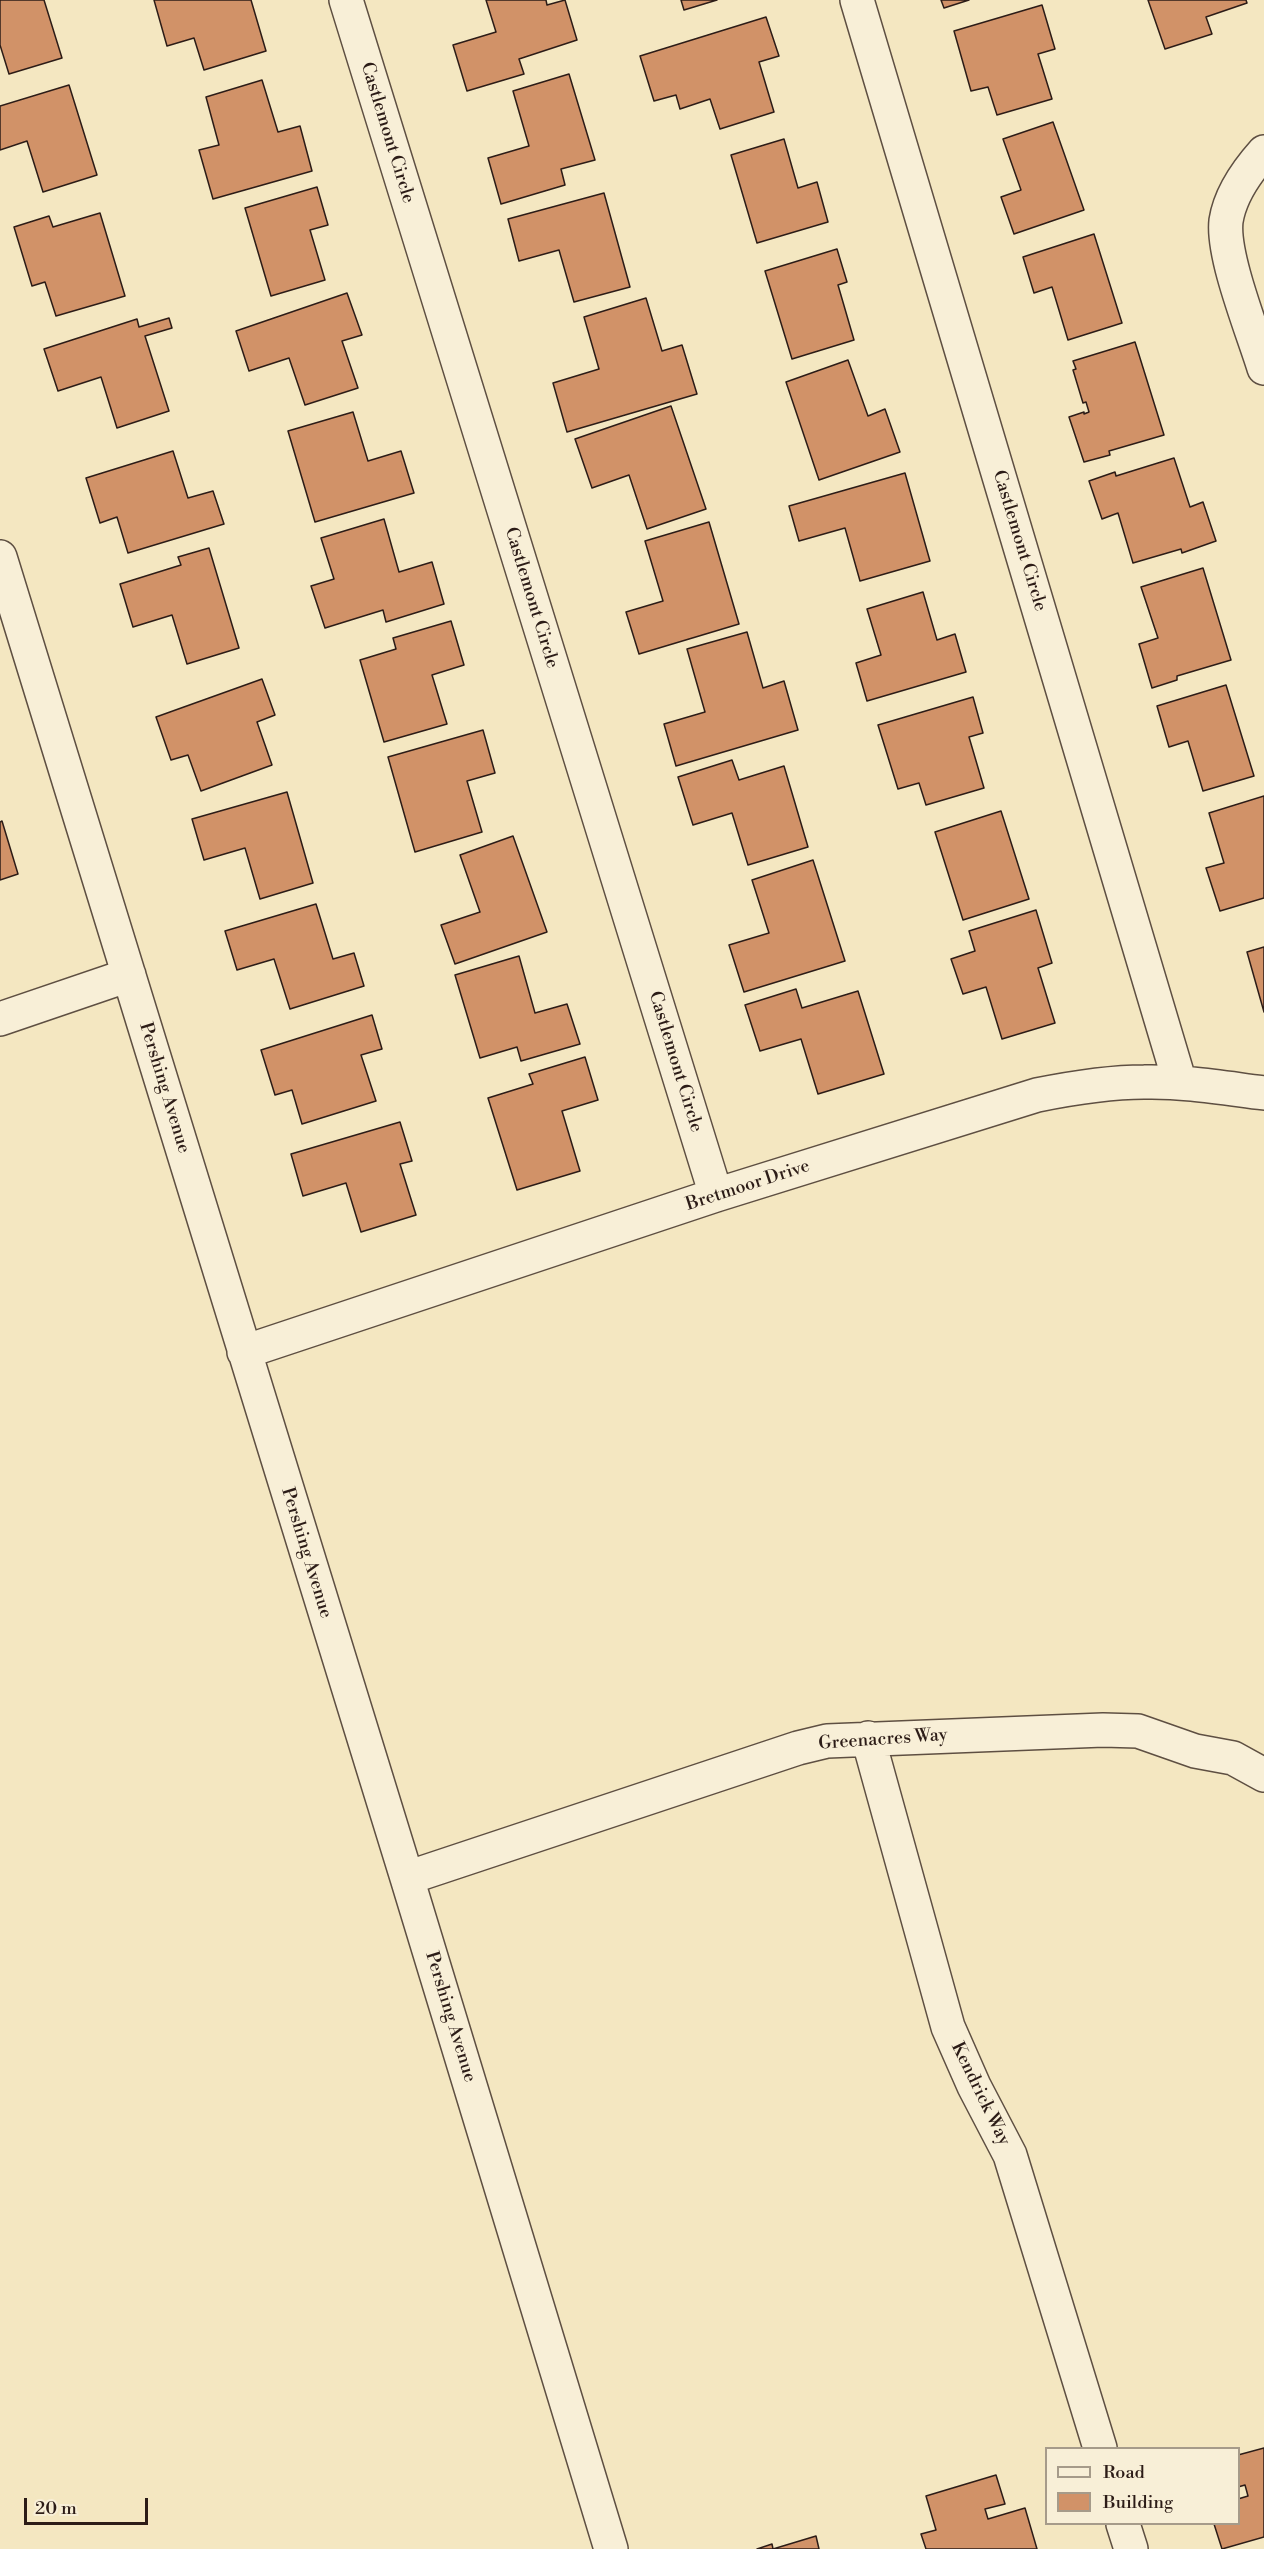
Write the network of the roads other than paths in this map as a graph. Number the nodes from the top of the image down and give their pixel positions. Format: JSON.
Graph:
{"nodes":[{"id":1,"x":346,"y":0,"type":"edge"},
{"id":2,"x":857,"y":0,"type":"edge"},
{"id":3,"x":1264,"y":152,"type":"edge"},
{"id":4,"x":1264,"y":368,"type":"edge"},
{"id":5,"x":0,"y":557,"type":"edge"},
{"id":6,"x":129,"y":975,"type":"junction"},
{"id":7,"x":0,"y":1019,"type":"edge"},
{"id":8,"x":1180,"y":1083,"type":"junction"},
{"id":9,"x":1264,"y":1093,"type":"edge"},
{"id":10,"x":716,"y":1195,"type":"junction"},
{"id":11,"x":244,"y":1352,"type":"junction"},
{"id":12,"x":868,"y":1738,"type":"junction"},
{"id":13,"x":1264,"y":1775,"type":"edge"},
{"id":14,"x":407,"y":1878,"type":"junction"},
{"id":15,"x":1100,"y":2447,"type":"edge"},
{"id":16,"x":1124,"y":2525,"type":"edge"},
{"id":17,"x":611,"y":2549,"type":"edge"},
{"id":18,"x":1131,"y":2549,"type":"edge"}],
"edges":[{"from":1,"to":10,"type":"street","name":"Castlemont Circle"},
{"from":2,"to":8,"type":"street","name":"Castlemont Circle"},
{"from":3,"to":4,"type":"street"},
{"from":5,"to":6,"type":"street","name":"Pershing Avenue"},
{"from":6,"to":7,"type":"street"},
{"from":6,"to":11,"type":"street","name":"Pershing Avenue"},
{"from":8,"to":9,"type":"street","name":"Bretmoor Drive"},
{"from":8,"to":10,"type":"street","name":"Bretmoor Drive"},
{"from":10,"to":11,"type":"street","name":"Bretmoor Drive"},
{"from":11,"to":14,"type":"street","name":"Pershing Avenue"},
{"from":12,"to":13,"type":"street","name":"Greenacres Way"},
{"from":12,"to":14,"type":"street","name":"Greenacres Way"},
{"from":12,"to":15,"type":"street","name":"Kendrick Way"},
{"from":14,"to":17,"type":"street","name":"Pershing Avenue"},
{"from":16,"to":18,"type":"street"}]}
